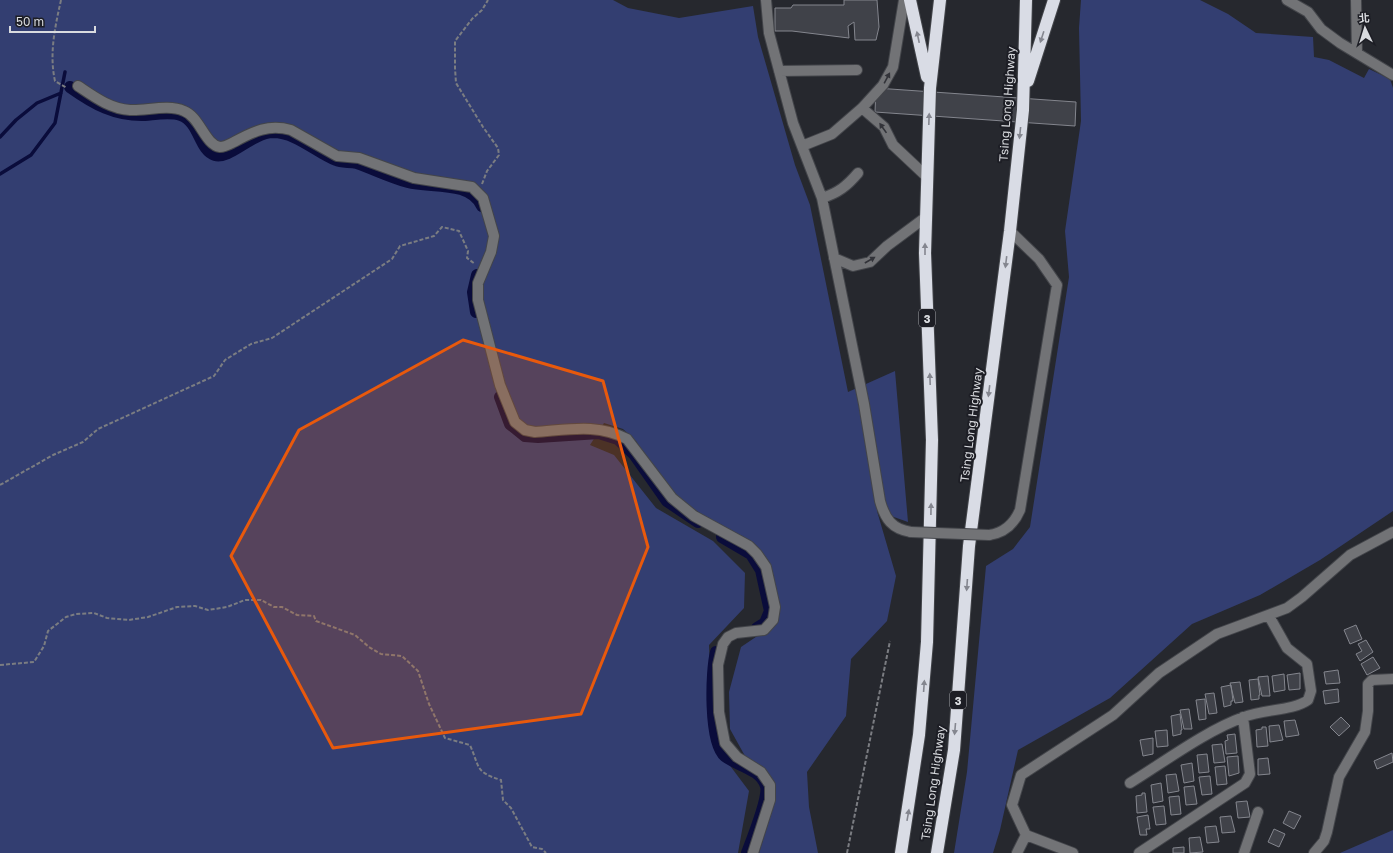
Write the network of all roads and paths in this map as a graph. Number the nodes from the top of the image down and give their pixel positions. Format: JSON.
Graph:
{"nodes":[{"id":1,"x":61,"y":0,"type":"edge"},
{"id":2,"x":488,"y":0,"type":"edge"},
{"id":3,"x":766,"y":0,"type":"edge"},
{"id":4,"x":904,"y":0,"type":"edge"},
{"id":5,"x":910,"y":0,"type":"edge"},
{"id":6,"x":940,"y":0,"type":"edge"},
{"id":7,"x":1026,"y":0,"type":"edge"},
{"id":8,"x":1054,"y":0,"type":"edge"},
{"id":9,"x":1287,"y":0,"type":"edge"},
{"id":10,"x":1356,"y":0,"type":"edge"},
{"id":11,"x":1357,"y":53,"type":"junction"},
{"id":12,"x":778,"y":70,"type":"junction"},
{"id":13,"x":857,"y":70,"type":"dead end"},
{"id":14,"x":1393,"y":75,"type":"edge"},
{"id":15,"x":73,"y":87,"type":"joint"},
{"id":16,"x":930,"y":88,"type":"junction"},
{"id":17,"x":1024,"y":94,"type":"junction"},
{"id":18,"x":862,"y":108,"type":"junction"},
{"id":19,"x":802,"y":146,"type":"junction"},
{"id":20,"x":858,"y":173,"type":"dead end"},
{"id":21,"x":927,"y":177,"type":"junction"},
{"id":22,"x":477,"y":193,"type":"junction"},
{"id":23,"x":822,"y":198,"type":"junction"},
{"id":24,"x":926,"y":217,"type":"junction"},
{"id":25,"x":1010,"y":231,"type":"junction"},
{"id":26,"x":834,"y":258,"type":"junction"},
{"id":27,"x":477,"y":264,"type":"dead end"},
{"id":28,"x":0,"y":485,"type":"edge"},
{"id":29,"x":1393,"y":532,"type":"edge"},
{"id":30,"x":1269,"y":616,"type":"junction"},
{"id":31,"x":890,"y":641,"type":"dead end"},
{"id":32,"x":0,"y":665,"type":"edge"},
{"id":33,"x":1393,"y":678,"type":"edge"},
{"id":34,"x":1243,"y":717,"type":"junction"},
{"id":35,"x":1130,"y":783,"type":"dead end"},
{"id":36,"x":1258,"y":812,"type":"dead end"},
{"id":37,"x":1026,"y":835,"type":"junction"},
{"id":38,"x":546,"y":853,"type":"edge"},
{"id":39,"x":753,"y":853,"type":"edge"},
{"id":40,"x":847,"y":853,"type":"edge"},
{"id":41,"x":901,"y":853,"type":"edge"},
{"id":42,"x":937,"y":853,"type":"edge"},
{"id":43,"x":1017,"y":853,"type":"edge"},
{"id":44,"x":1073,"y":853,"type":"edge"},
{"id":45,"x":1139,"y":853,"type":"edge"},
{"id":46,"x":1244,"y":853,"type":"edge"},
{"id":47,"x":1314,"y":853,"type":"edge"}],
"edges":[{"from":1,"to":15,"type":"path"},
{"from":2,"to":22,"type":"path"},
{"from":3,"to":12,"type":"street"},
{"from":18,"to":4,"type":"street","one_way":true},
{"from":16,"to":5,"type":"highway","one_way":true},
{"from":6,"to":16,"type":"highway","name":"Tsing Long Highway","number":"3"},
{"from":7,"to":17,"type":"highway","name":"Tsing Long Highway","number":"3"},
{"from":8,"to":17,"type":"highway","one_way":true},
{"from":9,"to":11,"type":"street"},
{"from":10,"to":11,"type":"street"},
{"from":11,"to":14,"type":"street"},
{"from":12,"to":13,"type":"street"},
{"from":12,"to":19,"type":"street"},
{"from":15,"to":22,"type":"street"},
{"from":21,"to":16,"type":"highway","name":"Tsing Long Highway","number":"3","one_way":true},
{"from":17,"to":25,"type":"highway","name":"Tsing Long Highway","number":"3","one_way":true},
{"from":18,"to":19,"type":"street"},
{"from":21,"to":18,"type":"street","one_way":true},
{"from":19,"to":23,"type":"street"},
{"from":20,"to":23,"type":"street"},
{"from":21,"to":24,"type":"highway","name":"Tsing Long Highway","number":"3"},
{"from":22,"to":39,"type":"street"},
{"from":23,"to":26,"type":"street"},
{"from":26,"to":24,"type":"street","one_way":true},
{"from":41,"to":24,"type":"highway","name":"Tsing Long Highway","number":"3","one_way":true},
{"from":25,"to":26,"type":"street","bridge":true},
{"from":25,"to":42,"type":"highway","name":"Tsing Long Highway","number":"3","one_way":true},
{"from":27,"to":28,"type":"path"},
{"from":29,"to":30,"type":"street"},
{"from":30,"to":34,"type":"street"},
{"from":30,"to":37,"type":"street"},
{"from":31,"to":40,"type":"path"},
{"from":32,"to":38,"type":"path"},
{"from":33,"to":47,"type":"street"},
{"from":34,"to":35,"type":"street"},
{"from":34,"to":45,"type":"street"},
{"from":36,"to":46,"type":"street"},
{"from":37,"to":43,"type":"street"},
{"from":37,"to":44,"type":"street"}]}
